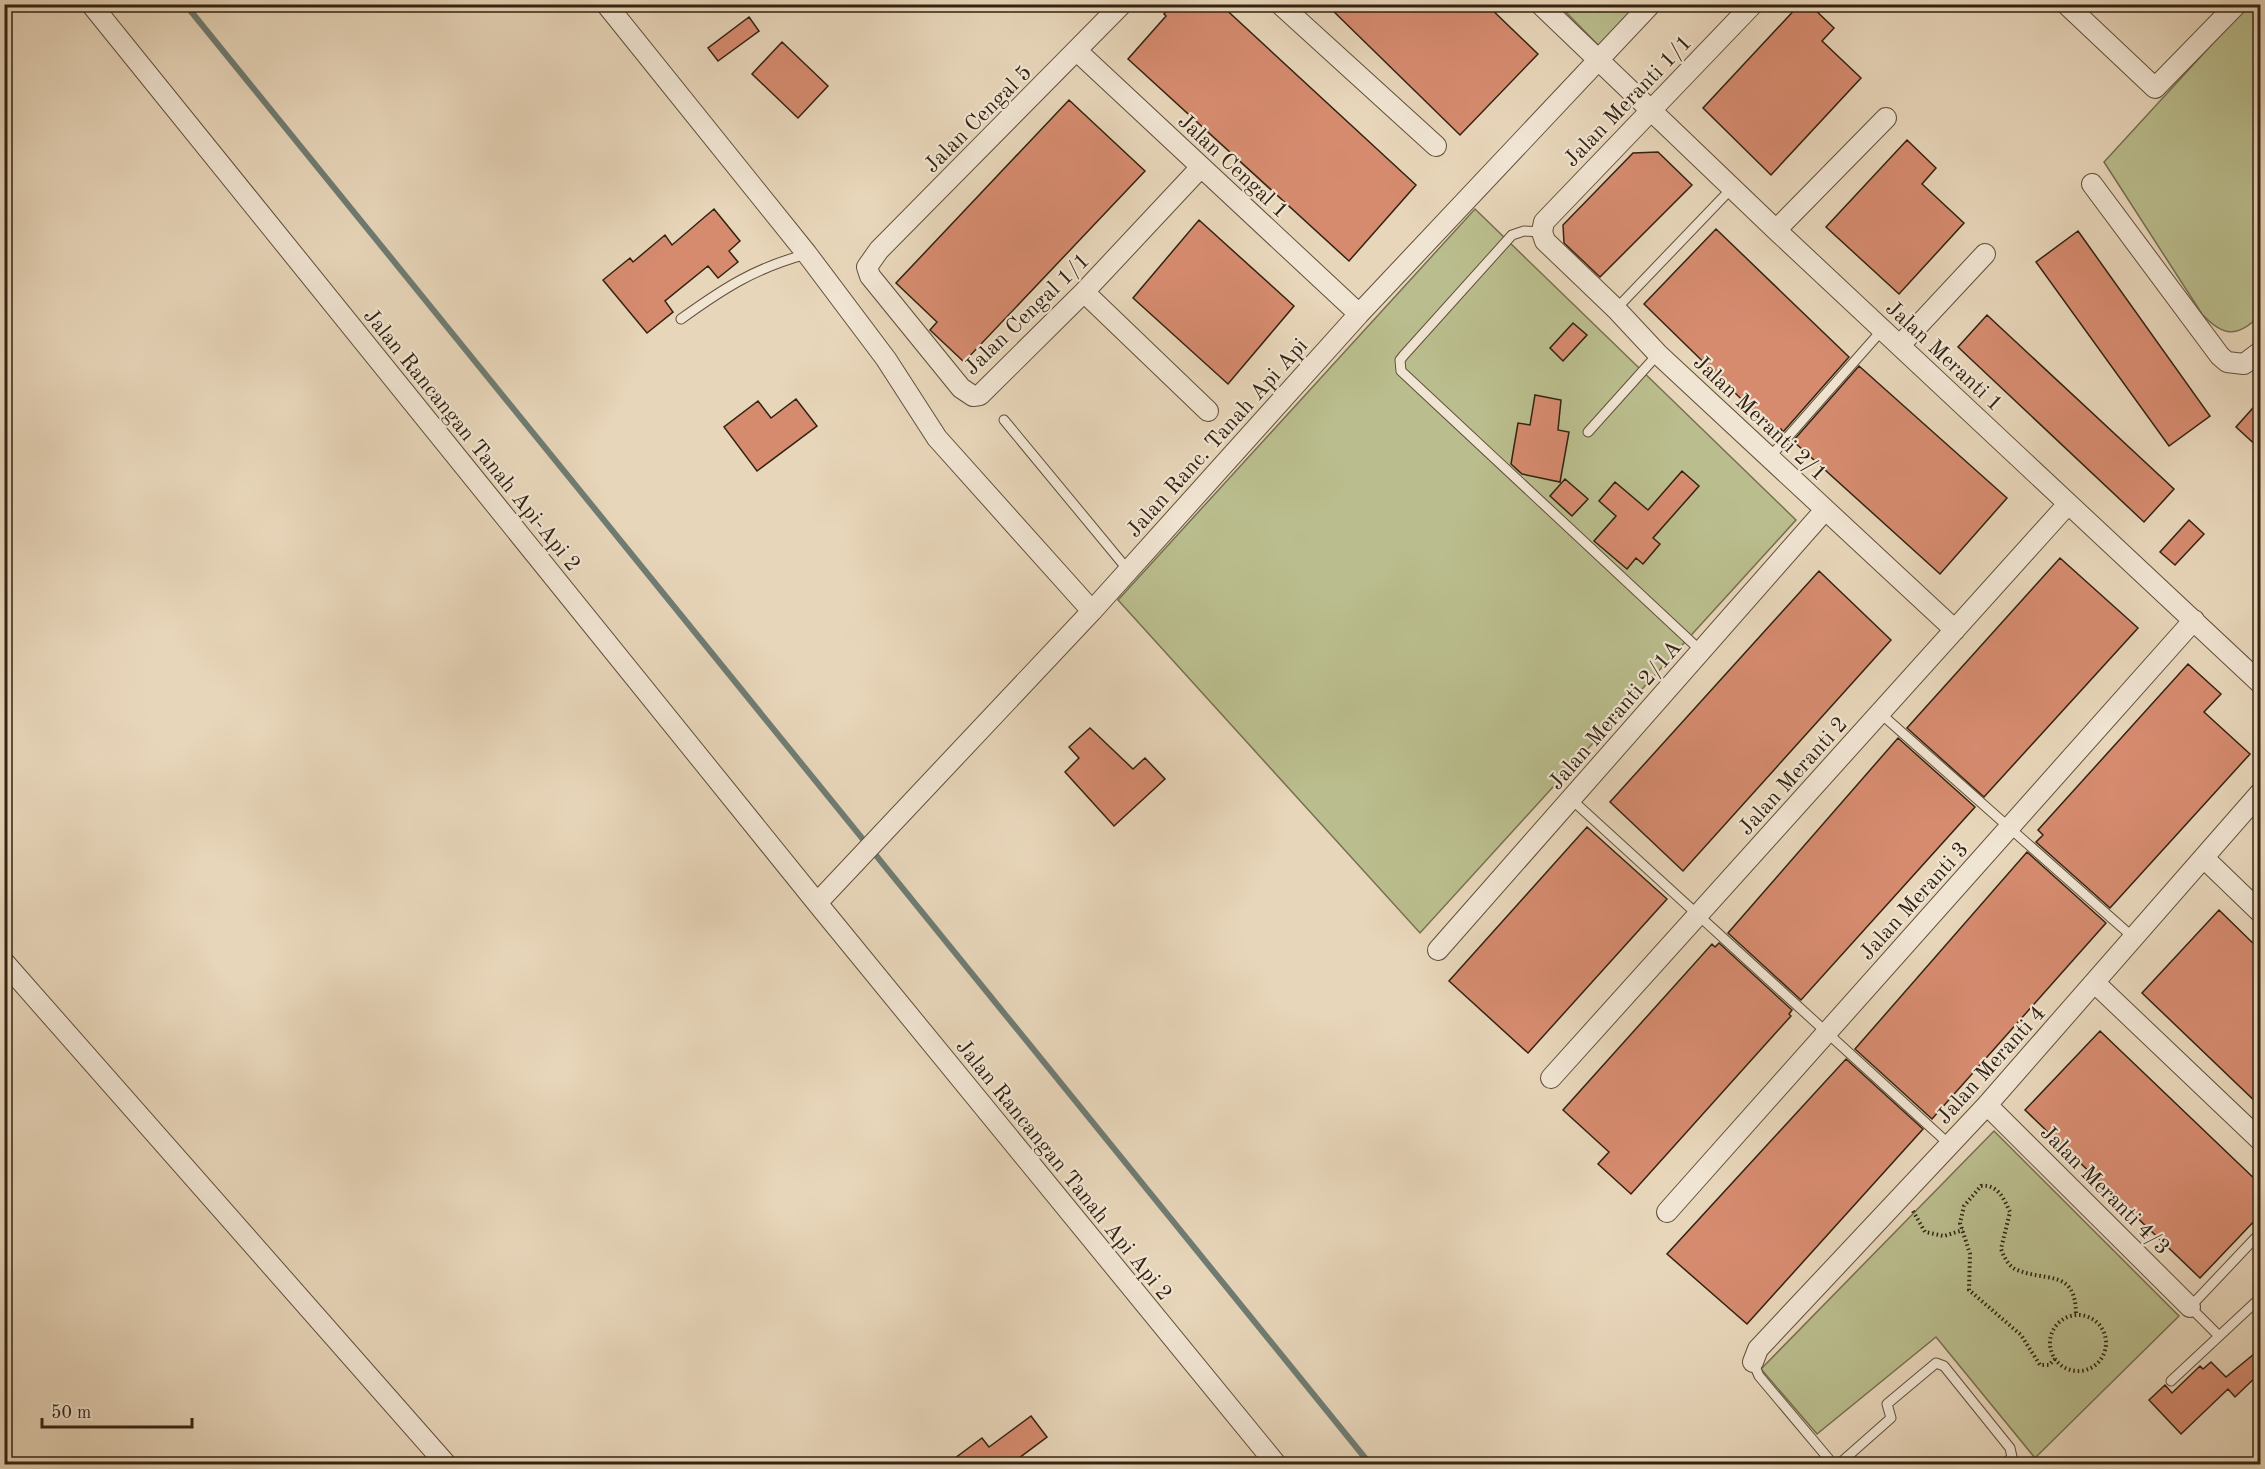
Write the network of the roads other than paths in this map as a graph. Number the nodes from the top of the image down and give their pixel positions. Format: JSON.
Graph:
{"nodes":[{"id":1,"x":91,"y":4,"type":"edge"},
{"id":2,"x":606,"y":4,"type":"edge"},
{"id":3,"x":1122,"y":4,"type":"edge"},
{"id":4,"x":1280,"y":4,"type":"edge"},
{"id":5,"x":1540,"y":4,"type":"edge"},
{"id":6,"x":1651,"y":4,"type":"edge"},
{"id":7,"x":1753,"y":4,"type":"edge"},
{"id":8,"x":2066,"y":4,"type":"edge"},
{"id":9,"x":2237,"y":4,"type":"edge"},
{"id":10,"x":1077,"y":51,"type":"junction"},
{"id":11,"x":1599,"y":60,"type":"junction"},
{"id":12,"x":1650,"y":110,"type":"junction"},
{"id":13,"x":1886,"y":118,"type":"dead end"},
{"id":14,"x":1436,"y":146,"type":"dead end"},
{"id":15,"x":1201,"y":167,"type":"junction"},
{"id":16,"x":2092,"y":184,"type":"dead end"},
{"id":17,"x":1732,"y":188,"type":"junction"},
{"id":18,"x":1776,"y":230,"type":"junction"},
{"id":19,"x":1542,"y":232,"type":"junction"},
{"id":20,"x":807,"y":254,"type":"junction"},
{"id":21,"x":1985,"y":254,"type":"dead end"},
{"id":22,"x":867,"y":267,"type":"joint"},
{"id":23,"x":1084,"y":292,"type":"junction"},
{"id":24,"x":1616,"y":309,"type":"junction"},
{"id":25,"x":1359,"y":314,"type":"junction"},
{"id":26,"x":681,"y":320,"type":"dead end"},
{"id":27,"x":1883,"y":329,"type":"junction"},
{"id":28,"x":1901,"y":344,"type":"junction"},
{"id":29,"x":2260,"y":352,"type":"edge"},
{"id":30,"x":1658,"y":354,"type":"junction"},
{"id":31,"x":1208,"y":411,"type":"dead end"},
{"id":32,"x":1004,"y":420,"type":"dead end"},
{"id":33,"x":1588,"y":432,"type":"dead end"},
{"id":34,"x":1770,"y":457,"type":"junction"},
{"id":35,"x":2068,"y":504,"type":"junction"},
{"id":36,"x":1825,"y":510,"type":"junction"},
{"id":37,"x":1128,"y":570,"type":"junction"},
{"id":38,"x":1092,"y":611,"type":"junction"},
{"id":39,"x":2194,"y":620,"type":"junction"},
{"id":40,"x":1954,"y":630,"type":"junction"},
{"id":41,"x":1701,"y":651,"type":"junction"},
{"id":42,"x":2260,"y":683,"type":"edge"},
{"id":43,"x":1880,"y":713,"type":"junction"},
{"id":44,"x":2260,"y":793,"type":"edge"},
{"id":45,"x":1571,"y":799,"type":"junction"},
{"id":46,"x":2009,"y":828,"type":"junction"},
{"id":47,"x":2204,"y":858,"type":"junction"},
{"id":48,"x":817,"y":903,"type":"junction"},
{"id":49,"x":2260,"y":912,"type":"edge"},
{"id":50,"x":1699,"y":915,"type":"junction"},
{"id":51,"x":2135,"y":939,"type":"junction"},
{"id":52,"x":1438,"y":950,"type":"dead end"},
{"id":53,"x":4,"y":962,"type":"edge"},
{"id":54,"x":2095,"y":983,"type":"junction"},
{"id":55,"x":1827,"y":1032,"type":"junction"},
{"id":56,"x":1551,"y":1078,"type":"dead end"},
{"id":57,"x":1987,"y":1105,"type":"junction"},
{"id":58,"x":2260,"y":1140,"type":"edge"},
{"id":59,"x":1950,"y":1145,"type":"junction"},
{"id":60,"x":1667,"y":1212,"type":"dead end"},
{"id":61,"x":2260,"y":1233,"type":"edge"},
{"id":62,"x":2260,"y":1298,"type":"edge"},
{"id":63,"x":2190,"y":1307,"type":"junction"},
{"id":64,"x":2219,"y":1336,"type":"junction"},
{"id":65,"x":1753,"y":1362,"type":"joint"},
{"id":66,"x":2171,"y":1381,"type":"dead end"},
{"id":67,"x":446,"y":1464,"type":"edge"},
{"id":68,"x":1276,"y":1464,"type":"edge"},
{"id":69,"x":1833,"y":1464,"type":"edge"},
{"id":70,"x":1839,"y":1464,"type":"edge"},
{"id":71,"x":2005,"y":1464,"type":"edge"}],
"edges":[{"from":1,"to":48,"type":"street","name":"Jalan Rancangan Tanah Api-Api 2"},
{"from":2,"to":20,"type":"street"},
{"from":3,"to":10,"type":"street","name":"Jalan Cengal 5"},
{"from":4,"to":14,"type":"street"},
{"from":5,"to":11,"type":"street","name":"Jalan Meranti 1"},
{"from":6,"to":11,"type":"street","name":"Jalan Ranc. Tanah Api Api"},
{"from":7,"to":12,"type":"street","name":"Jalan Meranti 1/1"},
{"from":8,"to":9,"type":"street"},
{"from":10,"to":15,"type":"street","name":"Jalan Cengal 1"},
{"from":10,"to":22,"type":"street","name":"Jalan Cengal 5"},
{"from":11,"to":12,"type":"street","name":"Jalan Meranti 1"},
{"from":11,"to":25,"type":"street","name":"Jalan Ranc. Tanah Api Api"},
{"from":12,"to":17,"type":"street","name":"Jalan Meranti 1"},
{"from":12,"to":19,"type":"street","name":"Jalan Meranti 1/1"},
{"from":13,"to":18,"type":"street"},
{"from":15,"to":23,"type":"street","name":"Jalan Cengal 1/1"},
{"from":15,"to":25,"type":"street","name":"Jalan Cengal 1"},
{"from":16,"to":29,"type":"street"},
{"from":17,"to":18,"type":"street","name":"Jalan Meranti 1"},
{"from":17,"to":24,"type":"lane"},
{"from":18,"to":27,"type":"street","name":"Jalan Meranti 1"},
{"from":19,"to":24,"type":"street","name":"Jalan Meranti 2/1"},
{"from":19,"to":41,"type":"lane"},
{"from":20,"to":26,"type":"lane"},
{"from":20,"to":38,"type":"street"},
{"from":21,"to":28,"type":"street"},
{"from":22,"to":23,"type":"street","name":"Jalan Cengal 1/1"},
{"from":23,"to":31,"type":"street"},
{"from":24,"to":30,"type":"street","name":"Jalan Meranti 2/1"},
{"from":25,"to":37,"type":"street","name":"Jalan Ranc. Tanah Api Api"},
{"from":27,"to":28,"type":"street","name":"Jalan Meranti 1"},
{"from":27,"to":34,"type":"lane"},
{"from":28,"to":35,"type":"street","name":"Jalan Meranti 1"},
{"from":30,"to":33,"type":"lane"},
{"from":30,"to":34,"type":"street","name":"Jalan Meranti 2/1"},
{"from":32,"to":37,"type":"lane"},
{"from":34,"to":36,"type":"street","name":"Jalan Meranti 2/1"},
{"from":35,"to":39,"type":"street","name":"Jalan Meranti 1"},
{"from":35,"to":40,"type":"street","name":"Jalan Meranti 2"},
{"from":36,"to":40,"type":"street","name":"Jalan Meranti 2/1"},
{"from":36,"to":41,"type":"street","name":"Jalan Meranti 2/1A"},
{"from":37,"to":38,"type":"street","name":"Jalan Ranc. Tanah Api Api"},
{"from":38,"to":48,"type":"street","name":"Jalan Ranc. Tanah Api Api"},
{"from":39,"to":42,"type":"street","name":"Jalan Meranti 1"},
{"from":39,"to":46,"type":"street","name":"Jalan Meranti 3"},
{"from":40,"to":43,"type":"street","name":"Jalan Meranti 2"},
{"from":41,"to":45,"type":"street","name":"Jalan Meranti 2/1A"},
{"from":43,"to":46,"type":"lane"},
{"from":43,"to":50,"type":"street","name":"Jalan Meranti 2"},
{"from":44,"to":47,"type":"street","name":"Jalan Meranti 4"},
{"from":45,"to":50,"type":"lane"},
{"from":45,"to":52,"type":"street","name":"Jalan Meranti 2/1A"},
{"from":46,"to":51,"type":"lane"},
{"from":46,"to":55,"type":"street","name":"Jalan Meranti 3"},
{"from":47,"to":49,"type":"street"},
{"from":47,"to":51,"type":"street","name":"Jalan Meranti 4"},
{"from":48,"to":68,"type":"street","name":"Jalan Rancangan Tanah Api Api 2"},
{"from":50,"to":55,"type":"lane"},
{"from":50,"to":56,"type":"street","name":"Jalan Meranti 2"},
{"from":51,"to":54,"type":"street","name":"Jalan Meranti 4"},
{"from":53,"to":67,"type":"street"},
{"from":54,"to":57,"type":"street","name":"Jalan Meranti 4"},
{"from":54,"to":58,"type":"street"},
{"from":55,"to":59,"type":"lane"},
{"from":55,"to":60,"type":"street","name":"Jalan Meranti 3"},
{"from":57,"to":59,"type":"street","name":"Jalan Meranti 4"},
{"from":57,"to":63,"type":"street","name":"Jalan Meranti 4/3"},
{"from":59,"to":65,"type":"street","name":"Jalan Meranti 4"},
{"from":61,"to":63,"type":"lane"},
{"from":62,"to":64,"type":"lane"},
{"from":63,"to":64,"type":"lane"},
{"from":64,"to":66,"type":"lane"},
{"from":65,"to":69,"type":"lane"},
{"from":70,"to":71,"type":"lane"}]}
